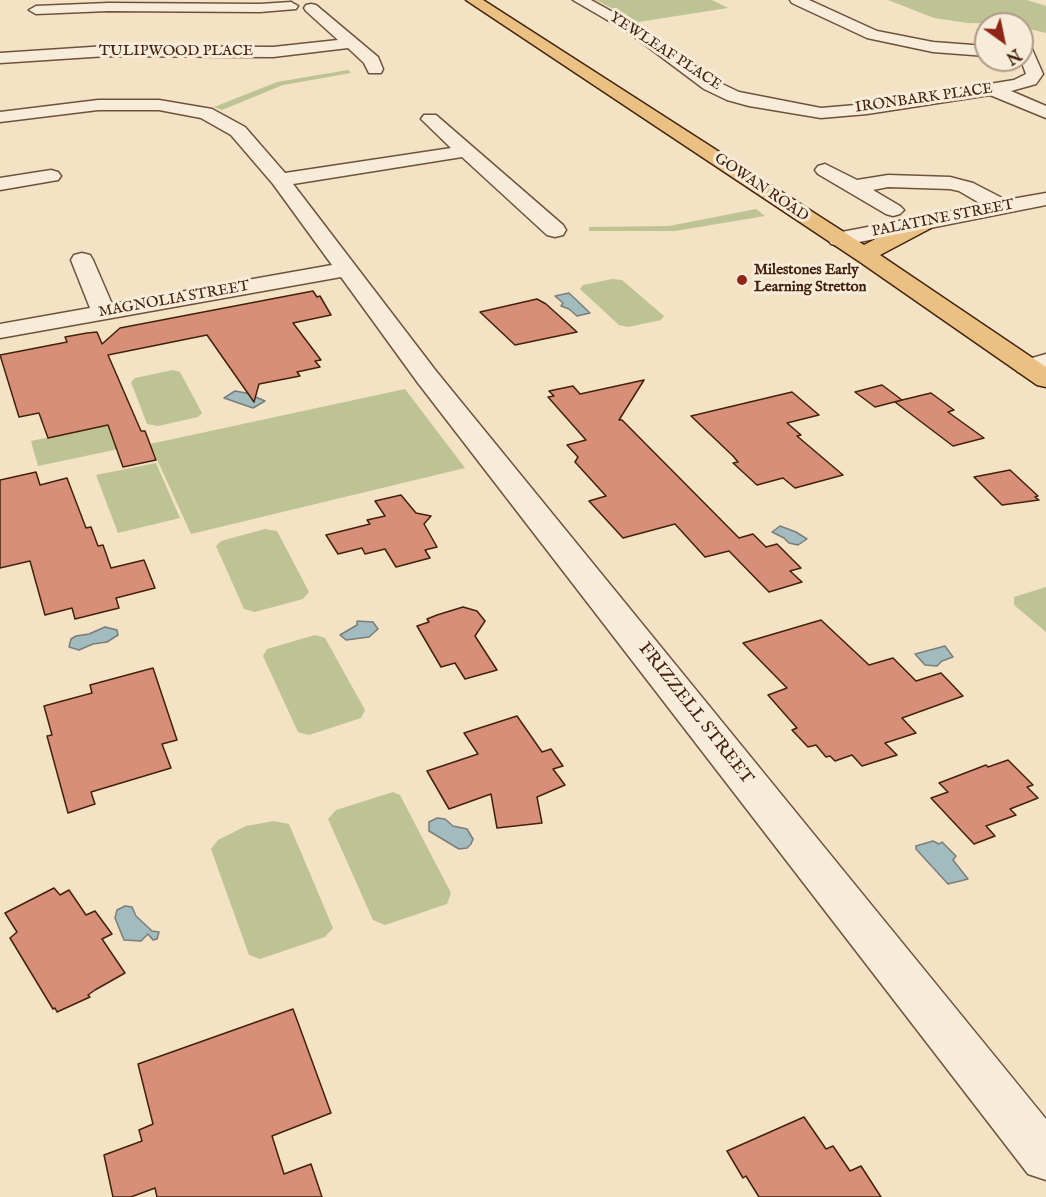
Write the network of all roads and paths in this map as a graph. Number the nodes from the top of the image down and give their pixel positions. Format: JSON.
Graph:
{"nodes":[{"id":1,"x":473,"y":0,"type":"edge"},
{"id":2,"x":580,"y":0,"type":"edge"},
{"id":3,"x":797,"y":0,"type":"edge"},
{"id":4,"x":311,"y":3,"type":"edge"},
{"id":5,"x":36,"y":10,"type":"dead end"},
{"id":6,"x":352,"y":43,"type":"junction"},
{"id":7,"x":974,"y":50,"type":"edge"},
{"id":8,"x":0,"y":58,"type":"edge"},
{"id":9,"x":375,"y":69,"type":"dead end"},
{"id":10,"x":1034,"y":72,"type":"edge"},
{"id":11,"x":994,"y":90,"type":"junction"},
{"id":12,"x":786,"y":108,"type":"joint"},
{"id":13,"x":1046,"y":112,"type":"edge"},
{"id":14,"x":821,"y":113,"type":"junction"},
{"id":15,"x":0,"y":117,"type":"edge"},
{"id":16,"x":430,"y":119,"type":"dead end"},
{"id":17,"x":820,"y":132,"type":"dead end"},
{"id":18,"x":466,"y":151,"type":"junction"},
{"id":19,"x":825,"y":170,"type":"dead end"},
{"id":20,"x":51,"y":176,"type":"dead end"},
{"id":21,"x":280,"y":180,"type":"junction"},
{"id":22,"x":0,"y":184,"type":"edge"},
{"id":23,"x":854,"y":187,"type":"junction"},
{"id":24,"x":1046,"y":199,"type":"edge"},
{"id":25,"x":1004,"y":207,"type":"junction"},
{"id":26,"x":893,"y":210,"type":"dead end"},
{"id":27,"x":923,"y":223,"type":"junction"},
{"id":28,"x":555,"y":230,"type":"dead end"},
{"id":29,"x":839,"y":239,"type":"junction"},
{"id":30,"x":868,"y":257,"type":"junction"},
{"id":31,"x":82,"y":260,"type":"dead end"},
{"id":32,"x":347,"y":269,"type":"junction"},
{"id":33,"x":104,"y":313,"type":"junction"},
{"id":34,"x":0,"y":331,"type":"edge"},
{"id":35,"x":1040,"y":370,"type":"edge"},
{"id":36,"x":1046,"y":1156,"type":"edge"}],
"edges":[{"from":1,"to":29,"type":"main road","name":"GOWAN ROAD"},
{"from":2,"to":12,"type":"street","name":"YEWLEAF PLACE"},
{"from":3,"to":7,"type":"street"},
{"from":4,"to":5,"type":"street"},
{"from":4,"to":6,"type":"street"},
{"from":6,"to":8,"type":"street","name":"TULIPWOOD PLACE"},
{"from":6,"to":9,"type":"street"},
{"from":10,"to":11,"type":"street","name":"IRONBARK PLACE"},
{"from":11,"to":13,"type":"street"},
{"from":11,"to":14,"type":"street","name":"IRONBARK PLACE"},
{"from":12,"to":14,"type":"street","name":"IRONBARK PLACE"},
{"from":14,"to":17,"type":"street"},
{"from":15,"to":21,"type":"street","name":"FRIZZELL STREET"},
{"from":16,"to":18,"type":"street"},
{"from":18,"to":21,"type":"street"},
{"from":18,"to":28,"type":"street"},
{"from":19,"to":23,"type":"street"},
{"from":20,"to":22,"type":"street"},
{"from":21,"to":32,"type":"street","name":"FRIZZELL STREET"},
{"from":23,"to":25,"type":"street"},
{"from":23,"to":26,"type":"street"},
{"from":24,"to":25,"type":"street","name":"PALATINE STREET"},
{"from":25,"to":27,"type":"street","name":"PALATINE STREET"},
{"from":27,"to":29,"type":"street","name":"PALATINE STREET"},
{"from":27,"to":30,"type":"main road"},
{"from":29,"to":30,"type":"main road","name":"GOWAN ROAD"},
{"from":30,"to":35,"type":"main road","name":"GOWAN ROAD"},
{"from":31,"to":33,"type":"street"},
{"from":32,"to":33,"type":"street","name":"MAGNOLIA STREET"},
{"from":32,"to":36,"type":"street","name":"FRIZZELL STREET"},
{"from":33,"to":34,"type":"street","name":"MAGNOLIA STREET"}]}
